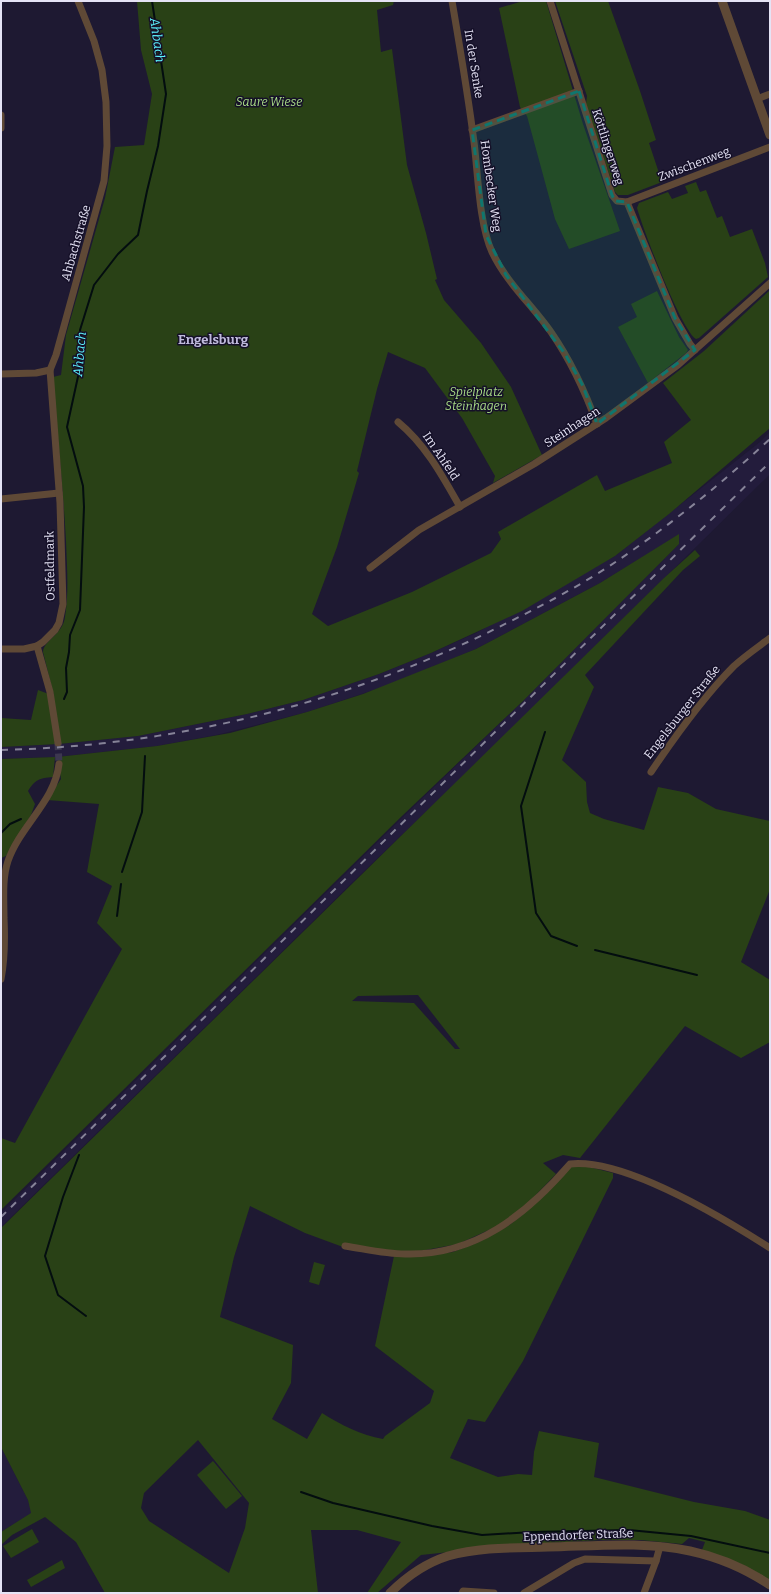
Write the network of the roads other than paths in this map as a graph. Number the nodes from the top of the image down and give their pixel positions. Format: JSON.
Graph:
{"nodes":[{"id":1,"x":78,"y":1,"type":"edge"},
{"id":2,"x":452,"y":1,"type":"edge"},
{"id":3,"x":550,"y":1,"type":"edge"},
{"id":4,"x":722,"y":1,"type":"edge"},
{"id":5,"x":579,"y":91,"type":"junction"},
{"id":6,"x":770,"y":94,"type":"edge"},
{"id":7,"x":757,"y":99,"type":"junction"},
{"id":8,"x":1,"y":115,"type":"edge"},
{"id":9,"x":1,"y":128,"type":"edge"},
{"id":10,"x":472,"y":130,"type":"junction"},
{"id":11,"x":770,"y":135,"type":"edge"},
{"id":12,"x":770,"y":147,"type":"edge"},
{"id":13,"x":627,"y":202,"type":"junction"},
{"id":14,"x":770,"y":283,"type":"edge"},
{"id":15,"x":695,"y":350,"type":"junction"},
{"id":16,"x":50,"y":370,"type":"junction"},
{"id":17,"x":1,"y":374,"type":"edge"},
{"id":18,"x":398,"y":422,"type":"dead end"},
{"id":19,"x":598,"y":424,"type":"junction"},
{"id":20,"x":59,"y":493,"type":"junction"},
{"id":21,"x":1,"y":499,"type":"edge"},
{"id":22,"x":460,"y":507,"type":"junction"},
{"id":23,"x":370,"y":568,"type":"dead end"},
{"id":24,"x":770,"y":638,"type":"edge"},
{"id":25,"x":37,"y":646,"type":"junction"},
{"id":26,"x":1,"y":649,"type":"edge"},
{"id":27,"x":58,"y":743,"type":"tunnel mouth"},
{"id":28,"x":59,"y":764,"type":"tunnel mouth"},
{"id":29,"x":652,"y":772,"type":"dead end"},
{"id":30,"x":1,"y":979,"type":"edge"},
{"id":31,"x":345,"y":1246,"type":"dead end"},
{"id":32,"x":770,"y":1248,"type":"edge"},
{"id":33,"x":660,"y":1546,"type":"junction"},
{"id":34,"x":656,"y":1561,"type":"junction"},
{"id":35,"x":770,"y":1585,"type":"edge"},
{"id":36,"x":390,"y":1593,"type":"edge"},
{"id":37,"x":462,"y":1593,"type":"edge"},
{"id":38,"x":494,"y":1593,"type":"edge"},
{"id":39,"x":524,"y":1593,"type":"edge"},
{"id":40,"x":644,"y":1593,"type":"edge"}],
"edges":[{"from":1,"to":16,"type":"street","name":"Ahbachstraße"},
{"from":2,"to":10,"type":"street","name":"In der Senke"},
{"from":3,"to":5,"type":"street","name":"Köttlingerweg"},
{"from":4,"to":7,"type":"street"},
{"from":5,"to":10,"type":"street","name":"Hombecker Weg"},
{"from":5,"to":13,"type":"street","name":"Köttlingerweg"},
{"from":6,"to":7,"type":"street"},
{"from":7,"to":11,"type":"street"},
{"from":8,"to":9,"type":"street"},
{"from":10,"to":19,"type":"street","name":"Hombecker Weg"},
{"from":12,"to":13,"type":"street","name":"Zwischenweg"},
{"from":13,"to":15,"type":"street"},
{"from":14,"to":15,"type":"street","name":"Steinhagen"},
{"from":15,"to":19,"type":"street","name":"Steinhagen"},
{"from":16,"to":17,"type":"street"},
{"from":16,"to":20,"type":"street","name":"Ahbachstraße"},
{"from":18,"to":22,"type":"street","name":"Im Ahfeld"},
{"from":19,"to":22,"type":"street","name":"Steinhagen"},
{"from":20,"to":21,"type":"street"},
{"from":20,"to":25,"type":"street","name":"Ostfeldmark"},
{"from":22,"to":23,"type":"street","name":"Steinhagen"},
{"from":24,"to":29,"type":"street","name":"Engelsburger Straße"},
{"from":25,"to":26,"type":"street"},
{"from":25,"to":27,"type":"street"},
{"from":28,"to":30,"type":"street"},
{"from":31,"to":32,"type":"street"},
{"from":33,"to":34,"type":"street"},
{"from":33,"to":35,"type":"street","name":"Eppendorfer Straße"},
{"from":33,"to":36,"type":"street","name":"Eppendorfer Straße"},
{"from":34,"to":39,"type":"street"},
{"from":34,"to":40,"type":"street"},
{"from":37,"to":38,"type":"street"}]}
